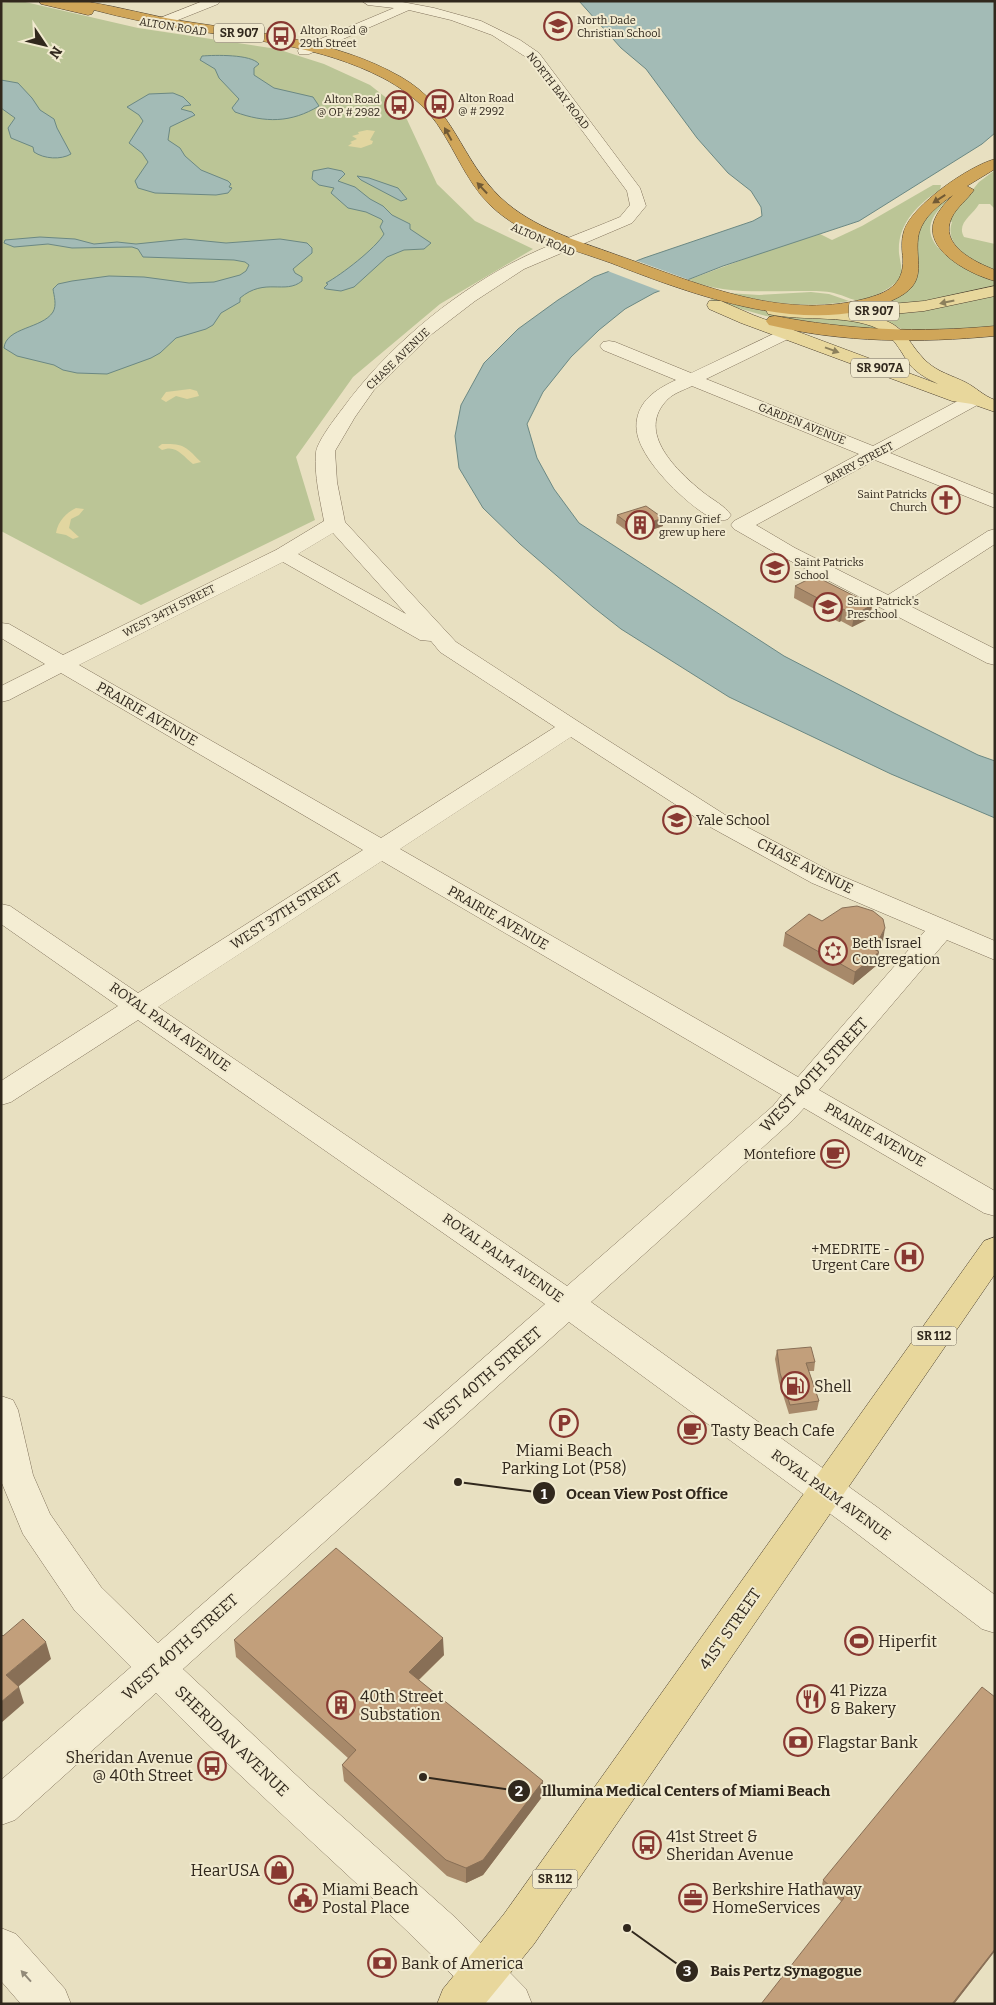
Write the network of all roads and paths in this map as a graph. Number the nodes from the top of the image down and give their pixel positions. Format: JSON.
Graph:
{"nodes":[{"id":1,"x":45,"y":1,"type":"edge"},
{"id":2,"x":70,"y":1,"type":"edge"},
{"id":3,"x":214,"y":1,"type":"edge"},
{"id":4,"x":368,"y":1,"type":"edge"},
{"id":5,"x":414,"y":4,"type":"edge"},
{"id":6,"x":158,"y":23,"type":"junction"},
{"id":7,"x":309,"y":49,"type":"junction"},
{"id":8,"x":430,"y":131,"type":"dead end"},
{"id":9,"x":995,"y":163,"type":"edge"},
{"id":10,"x":995,"y":167,"type":"edge"},
{"id":11,"x":465,"y":189,"type":"dead end"},
{"id":12,"x":565,"y":245,"type":"junction"},
{"id":13,"x":994,"y":281,"type":"edge"},
{"id":14,"x":688,"y":291,"type":"junction"},
{"id":15,"x":715,"y":305,"type":"junction"},
{"id":16,"x":752,"y":305,"type":"junction"},
{"id":17,"x":995,"y":331,"type":"edge"},
{"id":18,"x":786,"y":333,"type":"junction"},
{"id":19,"x":899,"y":336,"type":"junction"},
{"id":20,"x":609,"y":346,"type":"dead end"},
{"id":21,"x":690,"y":379,"type":"junction"},
{"id":22,"x":975,"y":399,"type":"junction"},
{"id":23,"x":995,"y":407,"type":"edge"},
{"id":24,"x":876,"y":454,"type":"junction"},
{"id":25,"x":995,"y":502,"type":"edge"},
{"id":26,"x":721,"y":515,"type":"dead end"},
{"id":27,"x":335,"y":523,"type":"junction"},
{"id":28,"x":995,"y":535,"type":"edge"},
{"id":29,"x":283,"y":554,"type":"junction"},
{"id":30,"x":890,"y":602,"type":"junction"},
{"id":31,"x":1,"y":629,"type":"edge"},
{"id":32,"x":448,"y":647,"type":"junction"},
{"id":33,"x":995,"y":658,"type":"edge"},
{"id":34,"x":62,"y":664,"type":"junction"},
{"id":35,"x":1,"y":695,"type":"edge"},
{"id":36,"x":571,"y":727,"type":"junction"},
{"id":37,"x":381,"y":851,"type":"junction"},
{"id":38,"x":1,"y":912,"type":"edge"},
{"id":39,"x":942,"y":929,"type":"junction"},
{"id":40,"x":995,"y":951,"type":"edge"},
{"id":41,"x":139,"y":1006,"type":"junction"},
{"id":42,"x":801,"y":1093,"type":"junction"},
{"id":43,"x":1,"y":1095,"type":"edge"},
{"id":44,"x":995,"y":1205,"type":"edge"},
{"id":45,"x":995,"y":1249,"type":"edge"},
{"id":46,"x":569,"y":1304,"type":"junction"},
{"id":47,"x":1,"y":1410,"type":"edge"},
{"id":48,"x":826,"y":1491,"type":"junction"},
{"id":49,"x":995,"y":1617,"type":"edge"},
{"id":50,"x":156,"y":1668,"type":"junction"},
{"id":51,"x":1,"y":1806,"type":"edge"},
{"id":52,"x":1,"y":1949,"type":"edge"},
{"id":53,"x":470,"y":1990,"type":"edge"},
{"id":54,"x":50,"y":2004,"type":"edge"},
{"id":55,"x":511,"y":2004,"type":"edge"}],
"edges":[{"from":1,"to":6,"type":"highway","name":"ALTON ROAD","number":"SR 907"},
{"from":2,"to":6,"type":"highway","name":"ALTON ROAD","number":"SR 907"},
{"from":3,"to":6,"type":"street"},
{"from":4,"to":5,"type":"street","name":"NORTH BAY ROAD"},
{"from":5,"to":7,"type":"street"},
{"from":5,"to":12,"type":"street","name":"NORTH BAY ROAD"},
{"from":6,"to":7,"type":"highway","name":"ALTON ROAD","number":"SR 907"},
{"from":7,"to":8,"type":"highway","name":"ALTON ROAD","number":"SR 907"},
{"from":12,"to":7,"type":"highway","name":"ALTON ROAD","number":"SR 907","one_way":true},
{"from":9,"to":14,"type":"highway","one_way":true},
{"from":10,"to":13,"type":"highway"},
{"from":11,"to":12,"type":"highway","name":"ALTON ROAD","number":"SR 907"},
{"from":12,"to":14,"type":"highway","name":"ALTON ROAD","number":"SR 907"},
{"from":12,"to":27,"type":"street","name":"CHASE AVENUE"},
{"from":13,"to":16,"type":"main road","number":"SR 907","one_way":true},
{"from":14,"to":15,"type":"highway","name":"ALTON ROAD","number":"SR 907"},
{"from":14,"to":16,"type":"main road","name":"ALTON ROAD","number":"SR 907"},
{"from":15,"to":18,"type":"main road","name":"ALTON ROAD","number":"SR 907A"},
{"from":15,"to":19,"type":"highway","number":"SR 907"},
{"from":16,"to":19,"type":"main road","name":"ALTON ROAD","number":"SR 907A"},
{"from":17,"to":19,"type":"highway","number":"SR 907"},
{"from":18,"to":21,"type":"street"},
{"from":18,"to":22,"type":"main road","name":"ALTON ROAD","number":"SR 907A","one_way":true},
{"from":19,"to":22,"type":"main road","name":"ALTON ROAD","number":"SR 907A"},
{"from":20,"to":21,"type":"street","name":"GARDEN AVENUE"},
{"from":21,"to":24,"type":"street","name":"GARDEN AVENUE"},
{"from":21,"to":26,"type":"street"},
{"from":22,"to":23,"type":"main road","name":"ALTON ROAD","number":"SR 907A"},
{"from":22,"to":24,"type":"street","name":"BARRY STREET"},
{"from":24,"to":25,"type":"street","name":"GARDEN AVENUE"},
{"from":24,"to":30,"type":"street","name":"BARRY STREET"},
{"from":27,"to":29,"type":"street","name":"WEST 34TH STREET"},
{"from":27,"to":32,"type":"street","name":"CHASE AVENUE"},
{"from":28,"to":30,"type":"street"},
{"from":29,"to":32,"type":"street","name":"CHASE AVENUE"},
{"from":29,"to":34,"type":"street","name":"WEST 34TH STREET"},
{"from":30,"to":33,"type":"street"},
{"from":31,"to":34,"type":"street","name":"PRAIRIE AVENUE"},
{"from":32,"to":36,"type":"street","name":"CHASE AVENUE"},
{"from":34,"to":35,"type":"street","name":"WEST 34TH STREET"},
{"from":34,"to":37,"type":"street","name":"PRAIRIE AVENUE"},
{"from":36,"to":37,"type":"street","name":"WEST 37TH STREET"},
{"from":36,"to":39,"type":"street","name":"CHASE AVENUE"},
{"from":37,"to":41,"type":"street","name":"WEST 37TH STREET"},
{"from":37,"to":42,"type":"street","name":"PRAIRIE AVENUE"},
{"from":38,"to":41,"type":"street","name":"ROYAL PALM AVENUE"},
{"from":39,"to":40,"type":"street","name":"CHASE AVENUE"},
{"from":39,"to":42,"type":"street","name":"WEST 40TH STREET"},
{"from":41,"to":43,"type":"street","name":"WEST 37TH STREET"},
{"from":41,"to":46,"type":"street","name":"ROYAL PALM AVENUE"},
{"from":42,"to":44,"type":"street","name":"PRAIRIE AVENUE"},
{"from":42,"to":46,"type":"street","name":"WEST 40TH STREET"},
{"from":45,"to":48,"type":"main road","name":"41ST STREET","number":"SR 112"},
{"from":46,"to":48,"type":"street","name":"ROYAL PALM AVENUE"},
{"from":46,"to":50,"type":"street","name":"WEST 40TH STREET"},
{"from":47,"to":50,"type":"street","name":"SHERIDAN AVENUE"},
{"from":48,"to":49,"type":"street","name":"ROYAL PALM AVENUE"},
{"from":48,"to":53,"type":"main road","name":"41ST STREET","number":"SR 112"},
{"from":50,"to":51,"type":"street","name":"WEST 40TH STREET"},
{"from":50,"to":53,"type":"street","name":"SHERIDAN AVENUE"},
{"from":54,"to":52,"type":"street","one_way":true},
{"from":53,"to":55,"type":"street","name":"SHERIDAN AVENUE"}]}
